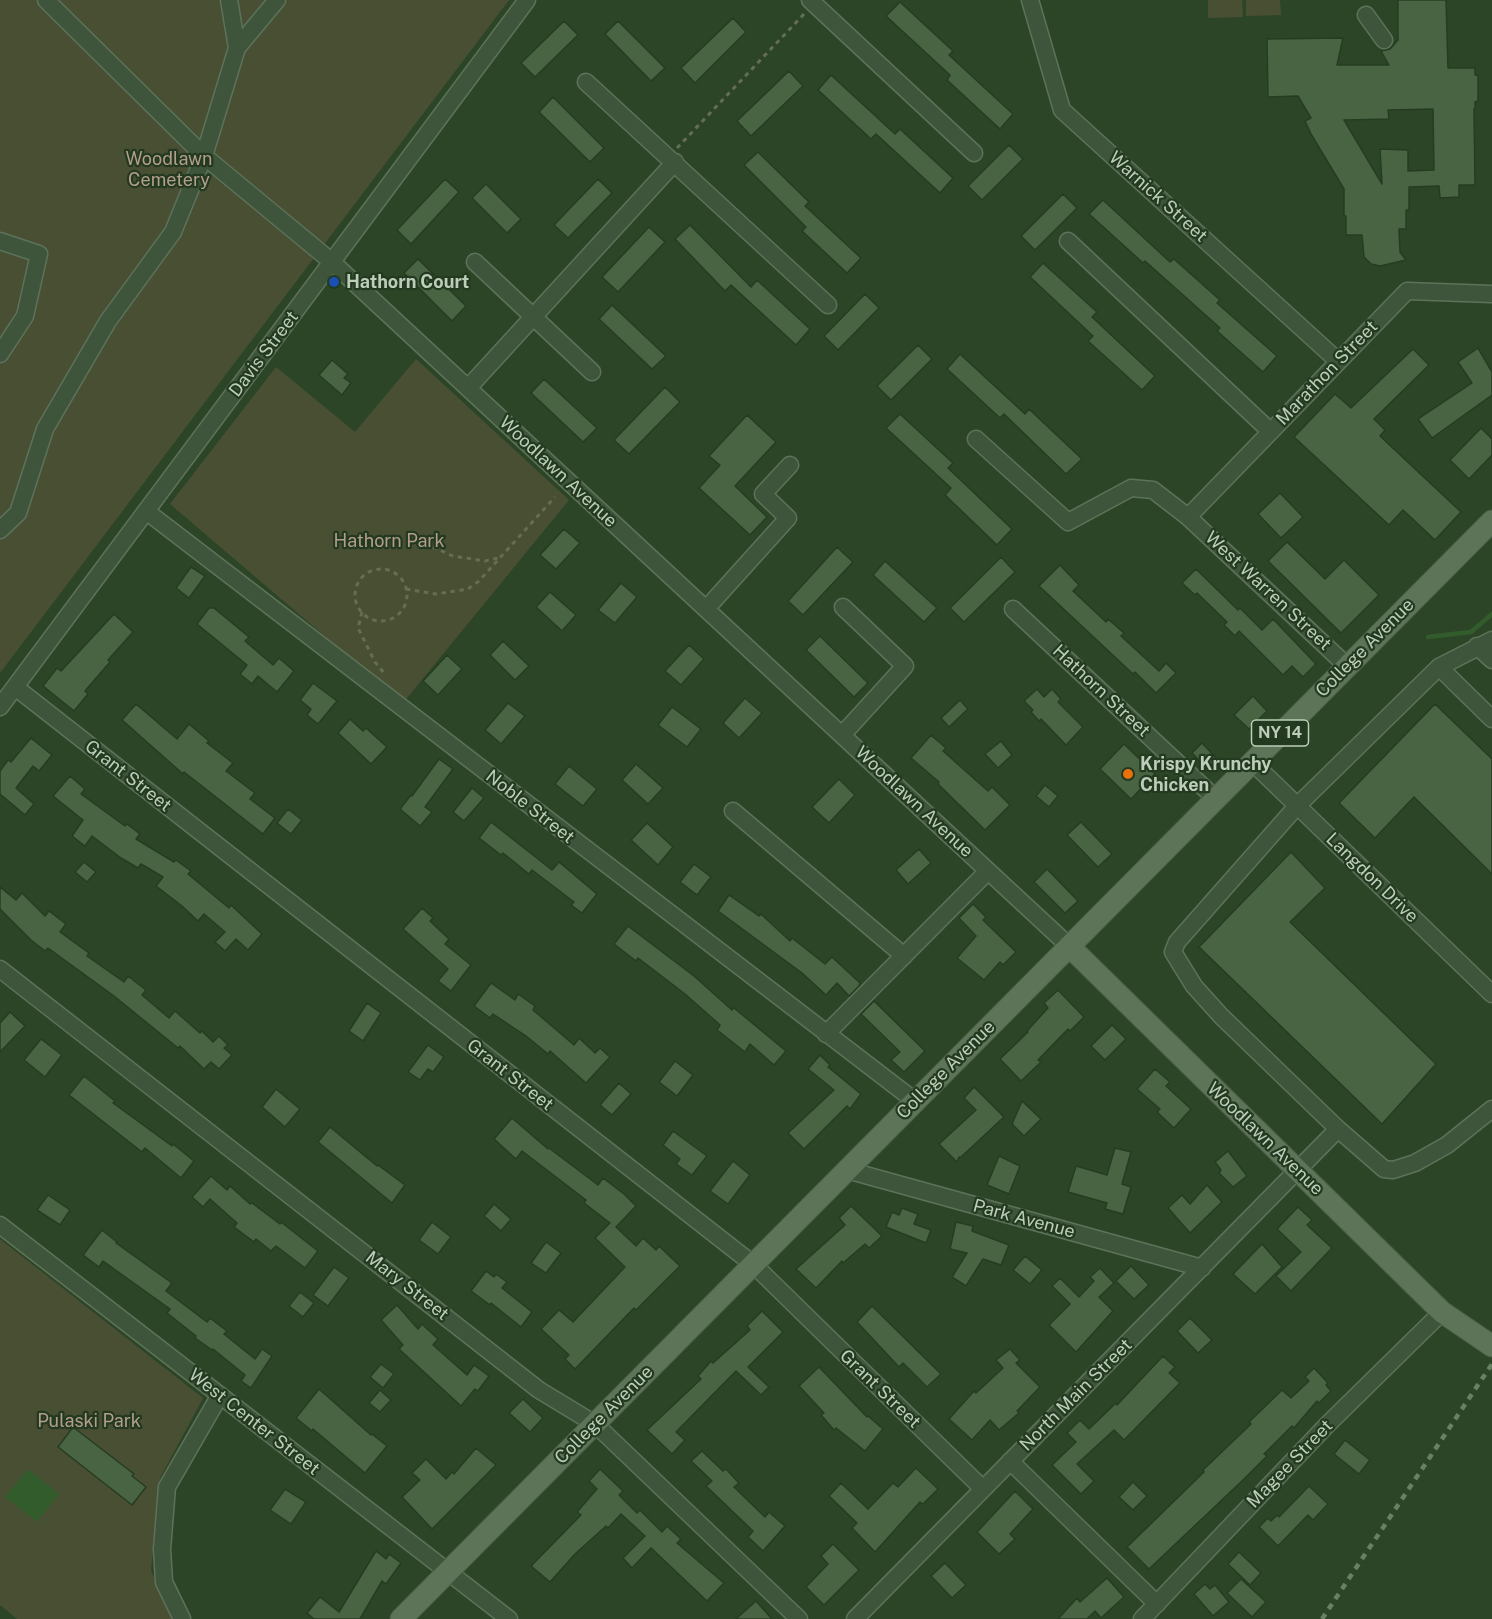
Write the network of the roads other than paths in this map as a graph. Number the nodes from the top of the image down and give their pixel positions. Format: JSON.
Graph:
{"nodes":[{"id":1,"x":46,"y":0,"type":"edge"},
{"id":2,"x":229,"y":0,"type":"edge"},
{"id":3,"x":278,"y":0,"type":"edge"},
{"id":4,"x":527,"y":0,"type":"edge"},
{"id":5,"x":1030,"y":0,"type":"edge"},
{"id":6,"x":812,"y":2,"type":"edge"},
{"id":7,"x":1366,"y":15,"type":"dead end"},
{"id":8,"x":1384,"y":40,"type":"dead end"},
{"id":9,"x":237,"y":48,"type":"junction"},
{"id":10,"x":586,"y":82,"type":"dead end"},
{"id":11,"x":974,"y":153,"type":"dead end"},
{"id":12,"x":204,"y":156,"type":"junction"},
{"id":13,"x":672,"y":159,"type":"junction"},
{"id":14,"x":0,"y":241,"type":"edge"},
{"id":15,"x":1068,"y":241,"type":"dead end"},
{"id":16,"x":332,"y":262,"type":"junction"},
{"id":17,"x":475,"y":262,"type":"dead end"},
{"id":18,"x":1492,"y":294,"type":"edge"},
{"id":19,"x":828,"y":305,"type":"dead end"},
{"id":20,"x":532,"y":316,"type":"junction"},
{"id":21,"x":0,"y":354,"type":"edge"},
{"id":22,"x":1338,"y":361,"type":"junction"},
{"id":23,"x":592,"y":372,"type":"dead end"},
{"id":24,"x":468,"y":387,"type":"junction"},
{"id":25,"x":1270,"y":431,"type":"junction"},
{"id":26,"x":976,"y":439,"type":"dead end"},
{"id":27,"x":790,"y":465,"type":"dead end"},
{"id":28,"x":146,"y":511,"type":"junction"},
{"id":29,"x":1188,"y":517,"type":"junction"},
{"id":30,"x":1492,"y":521,"type":"edge"},
{"id":31,"x":0,"y":530,"type":"edge"},
{"id":32,"x":843,"y":607,"type":"dead end"},
{"id":33,"x":706,"y":609,"type":"junction"},
{"id":34,"x":1013,"y":609,"type":"dead end"},
{"id":35,"x":1485,"y":643,"type":"edge"},
{"id":36,"x":1492,"y":660,"type":"edge"},
{"id":37,"x":1347,"y":666,"type":"junction"},
{"id":38,"x":1439,"y":667,"type":"junction"},
{"id":39,"x":15,"y":687,"type":"junction"},
{"id":40,"x":0,"y":707,"type":"edge"},
{"id":41,"x":1492,"y":719,"type":"edge"},
{"id":42,"x":842,"y":735,"type":"junction"},
{"id":43,"x":1252,"y":762,"type":"junction"},
{"id":44,"x":1215,"y":798,"type":"junction"},
{"id":45,"x":1297,"y":806,"type":"junction"},
{"id":46,"x":732,"y":811,"type":"dead end"},
{"id":47,"x":988,"y":871,"type":"junction"},
{"id":48,"x":1069,"y":946,"type":"junction"},
{"id":49,"x":904,"y":956,"type":"junction"},
{"id":50,"x":0,"y":969,"type":"edge"},
{"id":51,"x":1492,"y":994,"type":"edge"},
{"id":52,"x":826,"y":1034,"type":"junction"},
{"id":53,"x":915,"y":1101,"type":"junction"},
{"id":54,"x":1492,"y":1109,"type":"edge"},
{"id":55,"x":1338,"y":1129,"type":"junction"},
{"id":56,"x":847,"y":1170,"type":"junction"},
{"id":57,"x":1297,"y":1171,"type":"junction"},
{"id":58,"x":0,"y":1225,"type":"edge"},
{"id":59,"x":754,"y":1265,"type":"junction"},
{"id":60,"x":1202,"y":1268,"type":"junction"},
{"id":61,"x":1442,"y":1312,"type":"junction"},
{"id":62,"x":1492,"y":1346,"type":"edge"},
{"id":63,"x":220,"y":1395,"type":"junction"},
{"id":64,"x":595,"y":1424,"type":"junction"},
{"id":65,"x":1010,"y":1461,"type":"junction"},
{"id":66,"x":983,"y":1489,"type":"junction"},
{"id":67,"x":448,"y":1572,"type":"junction"},
{"id":68,"x":1157,"y":1604,"type":"junction"},
{"id":69,"x":182,"y":1619,"type":"edge"},
{"id":70,"x":401,"y":1619,"type":"edge"},
{"id":71,"x":508,"y":1619,"type":"edge"},
{"id":72,"x":799,"y":1619,"type":"edge"},
{"id":73,"x":855,"y":1619,"type":"edge"},
{"id":74,"x":1142,"y":1619,"type":"edge"}],
"edges":[{"from":1,"to":12,"type":"street","name":"Woodlawn Avenue"},
{"from":2,"to":9,"type":"street"},
{"from":3,"to":9,"type":"street"},
{"from":4,"to":16,"type":"street","name":"Davis Street"},
{"from":5,"to":22,"type":"street","name":"Warnick Street"},
{"from":6,"to":11,"type":"street"},
{"from":7,"to":8,"type":"street"},
{"from":9,"to":12,"type":"street"},
{"from":10,"to":13,"type":"street"},
{"from":12,"to":16,"type":"street","name":"Woodlawn Avenue"},
{"from":12,"to":31,"type":"street"},
{"from":13,"to":19,"type":"street"},
{"from":13,"to":20,"type":"street"},
{"from":14,"to":21,"type":"street"},
{"from":15,"to":25,"type":"street"},
{"from":16,"to":24,"type":"street","name":"Woodlawn Avenue"},
{"from":16,"to":28,"type":"street","name":"Davis Street"},
{"from":17,"to":20,"type":"street"},
{"from":18,"to":22,"type":"street","name":"Marathon Street"},
{"from":20,"to":23,"type":"street"},
{"from":20,"to":24,"type":"street"},
{"from":22,"to":25,"type":"street","name":"Marathon Street"},
{"from":24,"to":33,"type":"street","name":"Woodlawn Avenue"},
{"from":25,"to":29,"type":"street","name":"Marathon Street"},
{"from":26,"to":29,"type":"street"},
{"from":27,"to":33,"type":"street"},
{"from":28,"to":39,"type":"street","name":"Davis Street"},
{"from":28,"to":52,"type":"street","name":"Noble Street"},
{"from":29,"to":37,"type":"street","name":"West Warren Street"},
{"from":30,"to":37,"type":"main road","name":"College Avenue","number":"NY 14"},
{"from":32,"to":42,"type":"street"},
{"from":33,"to":42,"type":"street","name":"Woodlawn Avenue"},
{"from":34,"to":44,"type":"street","name":"Hathorn Street"},
{"from":35,"to":36,"type":"street"},
{"from":35,"to":38,"type":"street"},
{"from":37,"to":43,"type":"main road","name":"College Avenue","number":"NY 14"},
{"from":38,"to":41,"type":"street"},
{"from":38,"to":45,"type":"street"},
{"from":39,"to":40,"type":"street","name":"Davis Street"},
{"from":39,"to":59,"type":"street","name":"Grant Street"},
{"from":42,"to":47,"type":"street","name":"Woodlawn Avenue"},
{"from":43,"to":44,"type":"main road","name":"College Avenue","number":"NY 14"},
{"from":43,"to":45,"type":"street","name":"Langdon Drive"},
{"from":44,"to":48,"type":"main road","name":"College Avenue","number":"NY 14"},
{"from":45,"to":51,"type":"street","name":"Langdon Drive"},
{"from":45,"to":55,"type":"street"},
{"from":46,"to":49,"type":"street"},
{"from":47,"to":48,"type":"street","name":"Woodlawn Avenue"},
{"from":47,"to":49,"type":"street"},
{"from":48,"to":53,"type":"main road","name":"College Avenue"},
{"from":48,"to":57,"type":"main road","name":"Woodlawn Avenue"},
{"from":49,"to":52,"type":"street"},
{"from":50,"to":64,"type":"street","name":"Mary Street"},
{"from":52,"to":53,"type":"street","name":"Noble Street"},
{"from":53,"to":56,"type":"main road","name":"College Avenue"},
{"from":54,"to":55,"type":"street"},
{"from":55,"to":57,"type":"street","name":"North Main Street"},
{"from":56,"to":59,"type":"main road","name":"College Avenue"},
{"from":56,"to":60,"type":"street","name":"Park Avenue"},
{"from":57,"to":60,"type":"street","name":"North Main Street"},
{"from":57,"to":61,"type":"main road","name":"Woodlawn Avenue"},
{"from":58,"to":63,"type":"street","name":"West Center Street"},
{"from":59,"to":64,"type":"main road","name":"College Avenue"},
{"from":59,"to":66,"type":"street","name":"Grant Street"},
{"from":60,"to":65,"type":"street","name":"North Main Street"},
{"from":61,"to":62,"type":"main road","name":"Woodlawn Avenue"},
{"from":61,"to":68,"type":"street","name":"Magee Street"},
{"from":63,"to":67,"type":"street","name":"West Center Street"},
{"from":63,"to":69,"type":"street"},
{"from":64,"to":67,"type":"main road","name":"College Avenue"},
{"from":64,"to":72,"type":"street","name":"Mary Street"},
{"from":65,"to":66,"type":"street","name":"North Main Street"},
{"from":65,"to":68,"type":"street"},
{"from":66,"to":73,"type":"street","name":"North Main Street"},
{"from":67,"to":70,"type":"main road","name":"College Avenue"},
{"from":67,"to":71,"type":"street","name":"West Center Street"},
{"from":68,"to":74,"type":"street","name":"Magee Street"}]}
